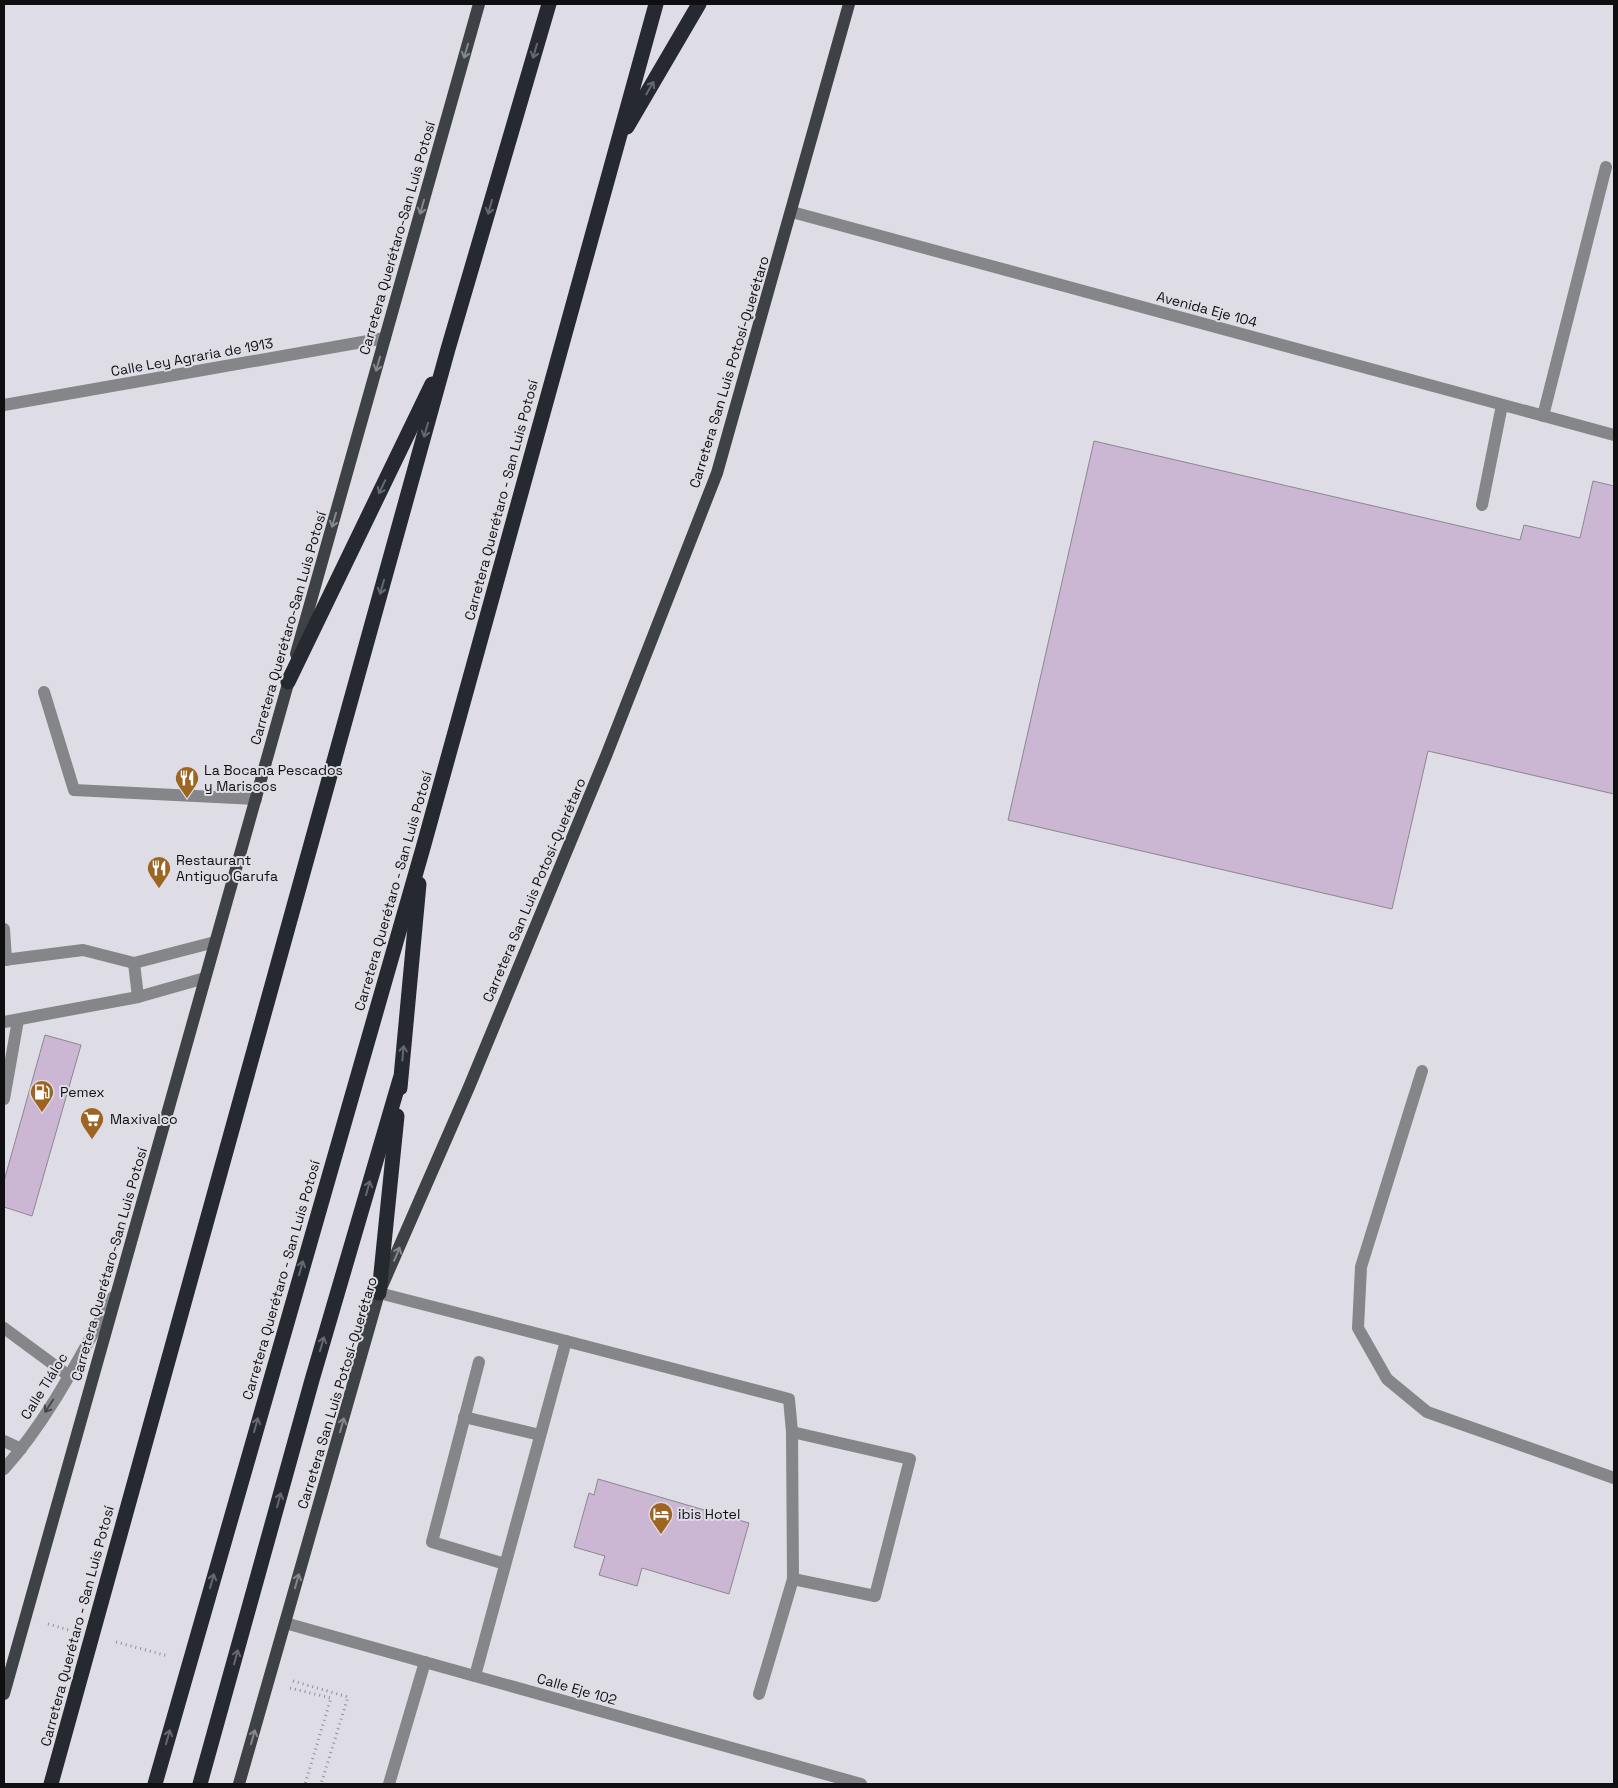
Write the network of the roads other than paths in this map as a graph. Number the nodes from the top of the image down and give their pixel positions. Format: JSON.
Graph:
{"nodes":[{"id":1,"x":479,"y":4,"type":"edge"},
{"id":2,"x":548,"y":4,"type":"edge"},
{"id":3,"x":656,"y":4,"type":"edge"},
{"id":4,"x":699,"y":4,"type":"edge"},
{"id":5,"x":849,"y":4,"type":"edge"},
{"id":6,"x":616,"y":146,"type":"junction"},
{"id":7,"x":1606,"y":167,"type":"dead end"},
{"id":8,"x":792,"y":212,"type":"junction"},
{"id":9,"x":385,"y":338,"type":"junction"},
{"id":10,"x":448,"y":349,"type":"junction"},
{"id":11,"x":1502,"y":405,"type":"junction"},
{"id":12,"x":4,"y":406,"type":"edge"},
{"id":13,"x":1543,"y":416,"type":"junction"},
{"id":14,"x":1614,"y":435,"type":"edge"},
{"id":15,"x":1482,"y":505,"type":"dead end"},
{"id":16,"x":288,"y":682,"type":"junction"},
{"id":17,"x":44,"y":692,"type":"dead end"},
{"id":18,"x":256,"y":799,"type":"junction"},
{"id":19,"x":423,"y":848,"type":"junction"},
{"id":20,"x":4,"y":929,"type":"edge"},
{"id":21,"x":216,"y":942,"type":"junction"},
{"id":22,"x":5,"y":960,"type":"edge"},
{"id":23,"x":134,"y":963,"type":"junction"},
{"id":24,"x":205,"y":978,"type":"junction"},
{"id":25,"x":138,"y":997,"type":"junction"},
{"id":26,"x":18,"y":1020,"type":"junction"},
{"id":27,"x":4,"y":1022,"type":"edge"},
{"id":28,"x":1422,"y":1071,"type":"dead end"},
{"id":29,"x":400,"y":1079,"type":"junction"},
{"id":30,"x":4,"y":1099,"type":"edge"},
{"id":31,"x":118,"y":1289,"type":"junction"},
{"id":32,"x":379,"y":1293,"type":"junction"},
{"id":33,"x":4,"y":1328,"type":"edge"},
{"id":34,"x":566,"y":1341,"type":"junction"},
{"id":35,"x":479,"y":1362,"type":"dead end"},
{"id":36,"x":68,"y":1376,"type":"junction"},
{"id":37,"x":464,"y":1417,"type":"junction"},
{"id":38,"x":792,"y":1432,"type":"junction"},
{"id":39,"x":540,"y":1435,"type":"junction"},
{"id":40,"x":4,"y":1440,"type":"edge"},
{"id":41,"x":21,"y":1449,"type":"junction"},
{"id":42,"x":4,"y":1468,"type":"edge"},
{"id":43,"x":1614,"y":1478,"type":"edge"},
{"id":44,"x":505,"y":1564,"type":"junction"},
{"id":45,"x":794,"y":1579,"type":"junction"},
{"id":46,"x":285,"y":1623,"type":"junction"},
{"id":47,"x":425,"y":1662,"type":"junction"},
{"id":48,"x":474,"y":1676,"type":"junction"},
{"id":49,"x":4,"y":1694,"type":"edge"},
{"id":50,"x":759,"y":1694,"type":"dead end"},
{"id":51,"x":51,"y":1784,"type":"edge"},
{"id":52,"x":155,"y":1784,"type":"edge"},
{"id":53,"x":200,"y":1784,"type":"edge"},
{"id":54,"x":239,"y":1784,"type":"edge"},
{"id":55,"x":389,"y":1784,"type":"edge"},
{"id":56,"x":860,"y":1784,"type":"edge"}],
"edges":[{"from":1,"to":9,"type":"main road","name":"Carretera Querétaro-San Luis Potosí","one_way":true},
{"from":2,"to":10,"type":"highway","name":"Carretera Querétaro - San Luis Potosí","one_way":true},
{"from":3,"to":6,"type":"highway","name":"Carretera Querétaro - San Luis Potosí"},
{"from":6,"to":4,"type":"highway","one_way":true},
{"from":5,"to":8,"type":"main road","name":"Carretera San Luis Potosí-Querétaro"},
{"from":6,"to":19,"type":"highway","name":"Carretera Querétaro - San Luis Potosí"},
{"from":7,"to":13,"type":"street"},
{"from":8,"to":11,"type":"street","name":"Avenida Eje 104"},
{"from":32,"to":8,"type":"main road","name":"Carretera San Luis Potosí-Querétaro","one_way":true},
{"from":9,"to":12,"type":"street","name":"Calle Ley Agraria de 1913"},
{"from":9,"to":16,"type":"main road","name":"Carretera Querétaro-San Luis Potosí","one_way":true},
{"from":10,"to":16,"type":"highway","one_way":true},
{"from":10,"to":51,"type":"highway","name":"Carretera Querétaro - San Luis Potosí","one_way":true},
{"from":11,"to":13,"type":"street","name":"Avenida Eje 104"},
{"from":11,"to":15,"type":"street"},
{"from":13,"to":14,"type":"street","name":"Avenida Eje 104"},
{"from":16,"to":18,"type":"main road","name":"Carretera Querétaro-San Luis Potosí"},
{"from":17,"to":18,"type":"street"},
{"from":18,"to":21,"type":"main road","name":"Carretera Querétaro-San Luis Potosí"},
{"from":29,"to":19,"type":"highway","one_way":true},
{"from":52,"to":19,"type":"highway","name":"Carretera Querétaro - San Luis Potosí","one_way":true},
{"from":20,"to":22,"type":"street"},
{"from":21,"to":23,"type":"street"},
{"from":21,"to":24,"type":"main road","name":"Carretera Querétaro-San Luis Potosí"},
{"from":22,"to":23,"type":"street"},
{"from":23,"to":25,"type":"street"},
{"from":24,"to":25,"type":"street"},
{"from":24,"to":31,"type":"main road","name":"Carretera Querétaro-San Luis Potosí"},
{"from":25,"to":26,"type":"street"},
{"from":26,"to":27,"type":"street"},
{"from":26,"to":30,"type":"street"},
{"from":28,"to":43,"type":"street"},
{"from":29,"to":32,"type":"highway"},
{"from":53,"to":29,"type":"highway","one_way":true},
{"from":31,"to":36,"type":"street","name":"Calle Tláloc"},
{"from":31,"to":49,"type":"main road","name":"Carretera Querétaro-San Luis Potosí"},
{"from":32,"to":34,"type":"street"},
{"from":46,"to":32,"type":"main road","name":"Carretera San Luis Potosí-Querétaro","one_way":true},
{"from":33,"to":36,"type":"street"},
{"from":34,"to":38,"type":"street"},
{"from":34,"to":39,"type":"street"},
{"from":35,"to":37,"type":"street"},
{"from":36,"to":41,"type":"street","name":"Calle Tláloc","one_way":true},
{"from":37,"to":39,"type":"street"},
{"from":37,"to":44,"type":"street"},
{"from":38,"to":45,"type":"street"},
{"from":38,"to":45,"type":"street"},
{"from":39,"to":44,"type":"street"},
{"from":40,"to":41,"type":"street"},
{"from":41,"to":42,"type":"street","name":"Calle Tláloc"},
{"from":44,"to":48,"type":"street"},
{"from":45,"to":50,"type":"street"},
{"from":46,"to":47,"type":"street","name":"Calle Eje 102"},
{"from":54,"to":46,"type":"main road","name":"Carretera San Luis Potosí-Querétaro","one_way":true},
{"from":47,"to":48,"type":"street","name":"Calle Eje 102"},
{"from":47,"to":55,"type":"street"},
{"from":48,"to":56,"type":"street","name":"Calle Eje 102"}]}
